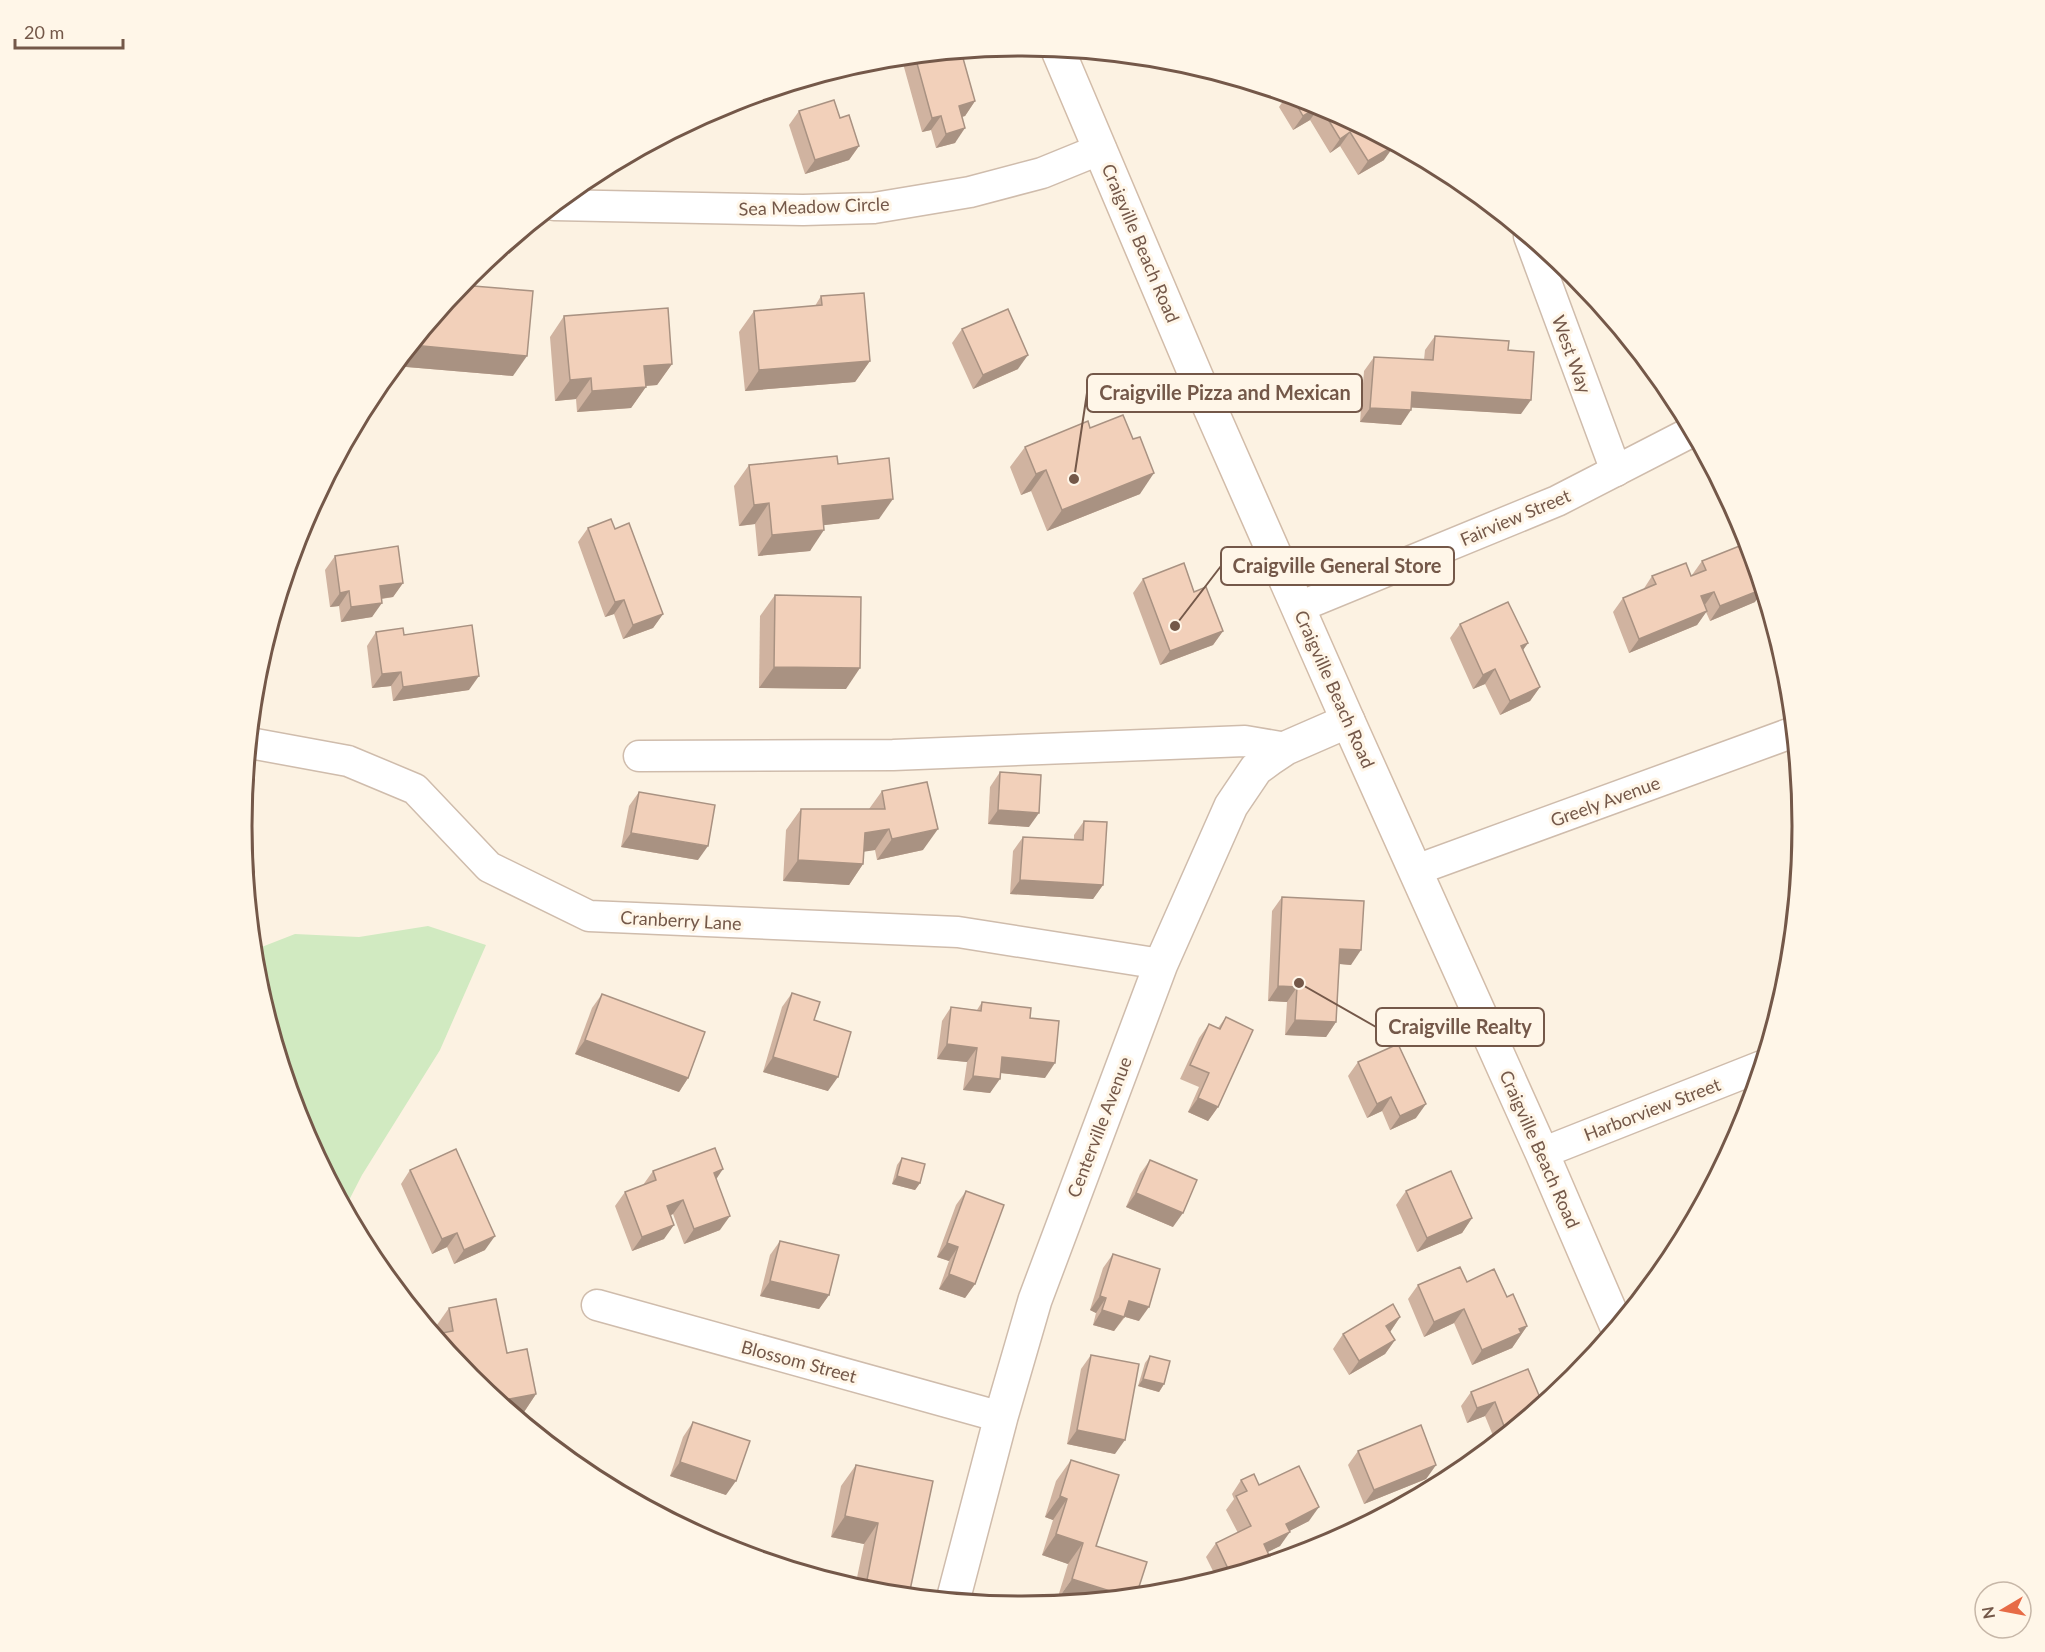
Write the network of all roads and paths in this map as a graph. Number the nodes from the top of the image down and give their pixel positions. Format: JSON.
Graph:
{"nodes":[{"id":1,"x":1061,"y":57,"type":"edge"},
{"id":2,"x":1101,"y":149,"type":"junction"},
{"id":3,"x":566,"y":205,"type":"edge"},
{"id":4,"x":1534,"y":250,"type":"edge"},
{"id":5,"x":1686,"y":435,"type":"edge"},
{"id":6,"x":1616,"y":471,"type":"junction"},
{"id":7,"x":1299,"y":607,"type":"junction"},
{"id":8,"x":1348,"y":721,"type":"junction"},
{"id":9,"x":1787,"y":735,"type":"edge"},
{"id":10,"x":257,"y":744,"type":"edge"},
{"id":11,"x":1286,"y":748,"type":"junction"},
{"id":12,"x":639,"y":756,"type":"dead end"},
{"id":13,"x":1416,"y":870,"type":"junction"},
{"id":14,"x":1161,"y":964,"type":"junction"},
{"id":15,"x":1753,"y":1069,"type":"edge"},
{"id":16,"x":1542,"y":1153,"type":"junction"},
{"id":17,"x":597,"y":1305,"type":"dead end"},
{"id":18,"x":1614,"y":1320,"type":"edge"},
{"id":19,"x":1001,"y":1417,"type":"junction"},
{"id":20,"x":955,"y":1593,"type":"edge"}],
"edges":[{"from":1,"to":2,"type":"main road","name":"Craigville Beach Road"},
{"from":2,"to":3,"type":"street","name":"Sea Meadow Circle"},
{"from":2,"to":7,"type":"main road","name":"Craigville Beach Road"},
{"from":4,"to":6,"type":"street","name":"West Way"},
{"from":5,"to":6,"type":"street","name":"Fairview Street"},
{"from":6,"to":7,"type":"street","name":"Fairview Street"},
{"from":7,"to":8,"type":"main road","name":"Craigville Beach Road"},
{"from":8,"to":11,"type":"main road","name":"Centerville Avenue"},
{"from":8,"to":13,"type":"main road","name":"Craigville Beach Road"},
{"from":9,"to":13,"type":"street","name":"Greely Avenue"},
{"from":10,"to":14,"type":"street","name":"Cranberry Lane"},
{"from":11,"to":12,"type":"street"},
{"from":11,"to":14,"type":"main road","name":"Centerville Avenue"},
{"from":13,"to":16,"type":"main road","name":"Craigville Beach Road"},
{"from":14,"to":19,"type":"main road","name":"Centerville Avenue"},
{"from":15,"to":16,"type":"street","name":"Harborview Street"},
{"from":16,"to":18,"type":"main road","name":"Craigville Beach Road"},
{"from":17,"to":19,"type":"street","name":"Blossom Street"},
{"from":19,"to":20,"type":"main road","name":"Centerville Avenue"}]}
